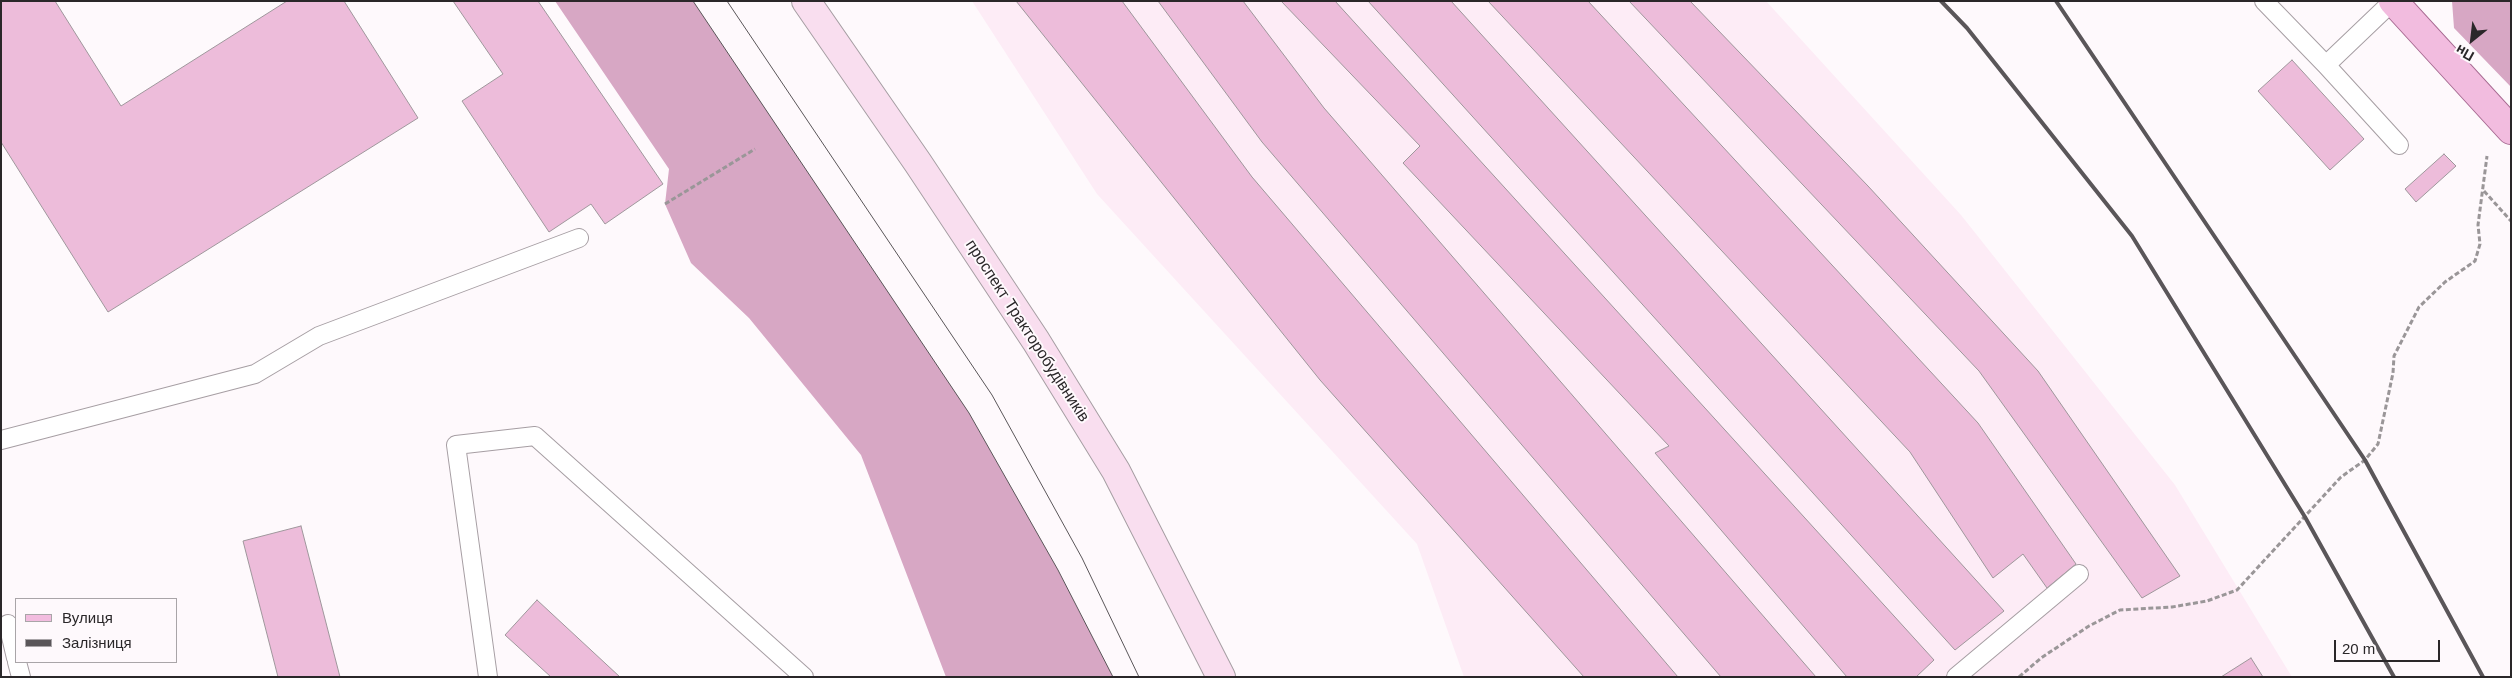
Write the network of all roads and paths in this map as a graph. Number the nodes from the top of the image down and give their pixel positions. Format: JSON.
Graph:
{"nodes":[{"id":1,"x":806,"y":1,"type":"edge"},
{"id":2,"x":2264,"y":1,"type":"edge"},
{"id":3,"x":2393,"y":1,"type":"edge"},
{"id":4,"x":2326,"y":65,"type":"junction"},
{"id":5,"x":2511,"y":130,"type":"edge"},
{"id":6,"x":2399,"y":146,"type":"dead end"},
{"id":7,"x":755,"y":149,"type":"dead end"},
{"id":8,"x":2487,"y":156,"type":"dead end"},
{"id":9,"x":2484,"y":190,"type":"junction"},
{"id":10,"x":665,"y":204,"type":"dead end"},
{"id":11,"x":2511,"y":221,"type":"edge"},
{"id":12,"x":579,"y":238,"type":"dead end"},
{"id":13,"x":1,"y":440,"type":"edge"},
{"id":14,"x":2079,"y":574,"type":"dead end"},
{"id":15,"x":8,"y":624,"type":"dead end"},
{"id":16,"x":15,"y":654,"type":"edge"},
{"id":17,"x":17,"y":663,"type":"edge"},
{"id":18,"x":21,"y":677,"type":"edge"},
{"id":19,"x":488,"y":677,"type":"edge"},
{"id":20,"x":804,"y":677,"type":"edge"},
{"id":21,"x":1222,"y":677,"type":"edge"},
{"id":22,"x":1956,"y":677,"type":"edge"},
{"id":23,"x":2019,"y":677,"type":"edge"}],
"edges":[{"from":1,"to":21,"type":"main road","name":"проспект Тракторобудівників"},
{"from":2,"to":4,"type":"lane"},
{"from":3,"to":4,"type":"lane"},
{"from":3,"to":5,"type":"main road"},
{"from":4,"to":6,"type":"lane"},
{"from":7,"to":10,"type":"path"},
{"from":8,"to":9,"type":"path"},
{"from":9,"to":11,"type":"path"},
{"from":9,"to":23,"type":"path"},
{"from":12,"to":13,"type":"lane"},
{"from":14,"to":22,"type":"lane"},
{"from":15,"to":16,"type":"lane"},
{"from":17,"to":18,"type":"lane"},
{"from":19,"to":20,"type":"lane"}]}
